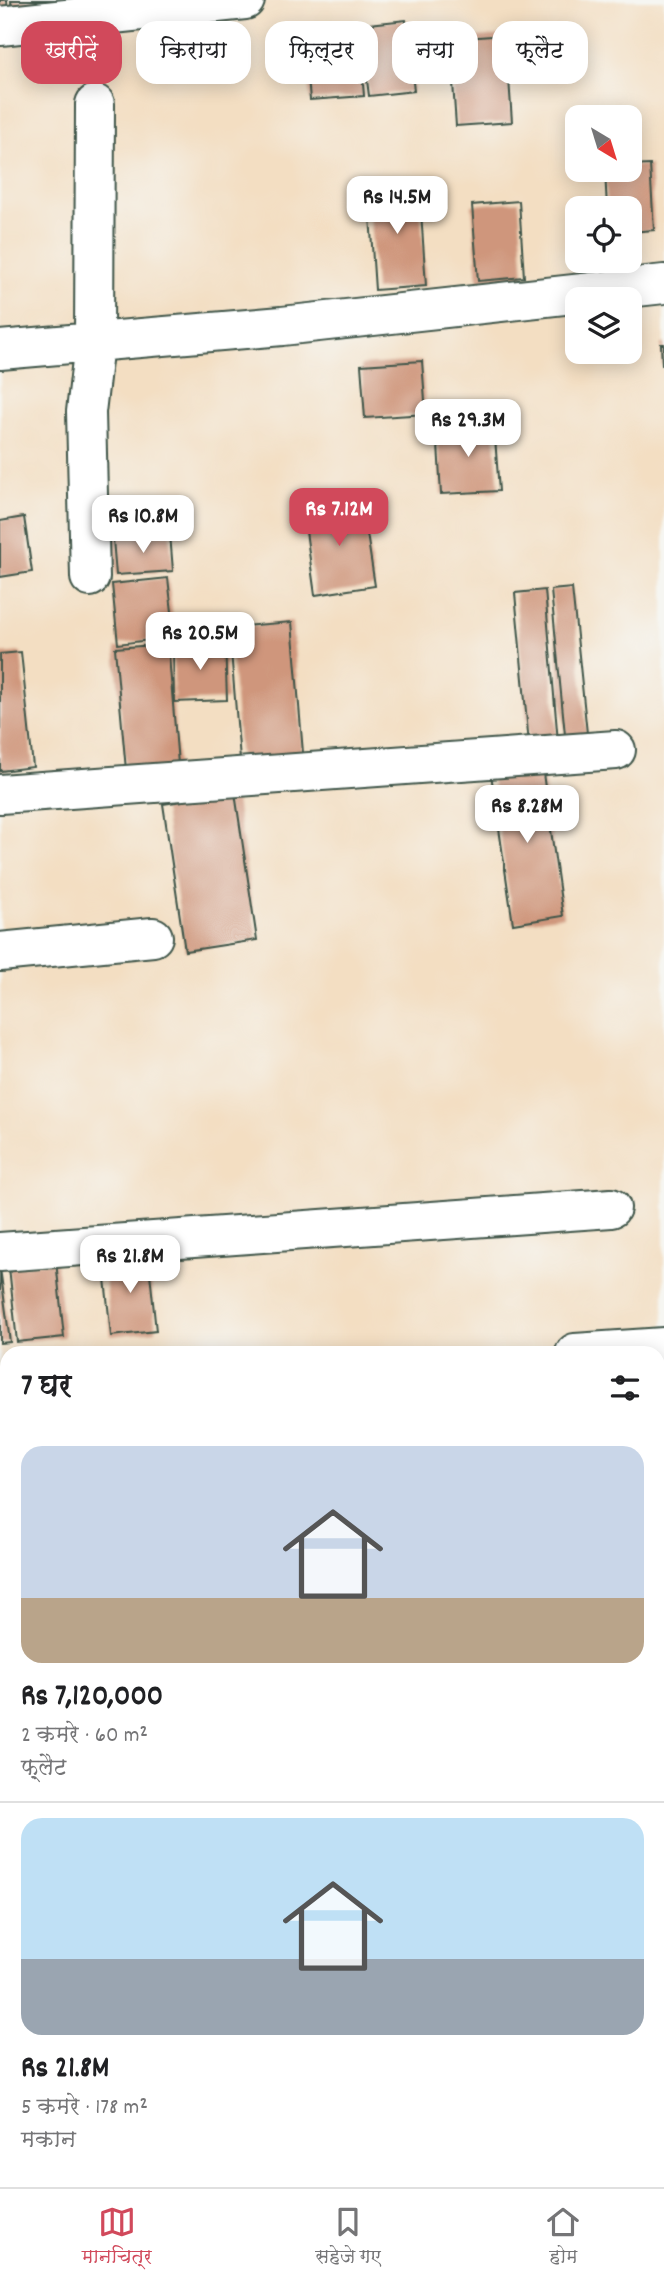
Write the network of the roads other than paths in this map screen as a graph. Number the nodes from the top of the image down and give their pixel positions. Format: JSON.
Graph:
{"nodes":[{"id":1,"x":245,"y":0,"type":"edge"},
{"id":2,"x":0,"y":26,"type":"edge"},
{"id":3,"x":95,"y":104,"type":"dead end"},
{"id":4,"x":664,"y":284,"type":"edge"},
{"id":5,"x":94,"y":343,"type":"junction"},
{"id":6,"x":0,"y":350,"type":"edge"},
{"id":7,"x":90,"y":577,"type":"dead end"},
{"id":8,"x":616,"y":750,"type":"dead end"},
{"id":9,"x":0,"y":794,"type":"edge"},
{"id":10,"x":153,"y":937,"type":"dead end"},
{"id":11,"x":0,"y":952,"type":"edge"},
{"id":12,"x":611,"y":1209,"type":"dead end"},
{"id":13,"x":0,"y":1252,"type":"edge"}],
"edges":[{"from":1,"to":2,"type":"lane"},
{"from":3,"to":5,"type":"lane"},
{"from":4,"to":5,"type":"lane"},
{"from":5,"to":6,"type":"lane"},
{"from":5,"to":7,"type":"lane"},
{"from":8,"to":9,"type":"lane"},
{"from":10,"to":11,"type":"lane"},
{"from":12,"to":13,"type":"lane"}]}
